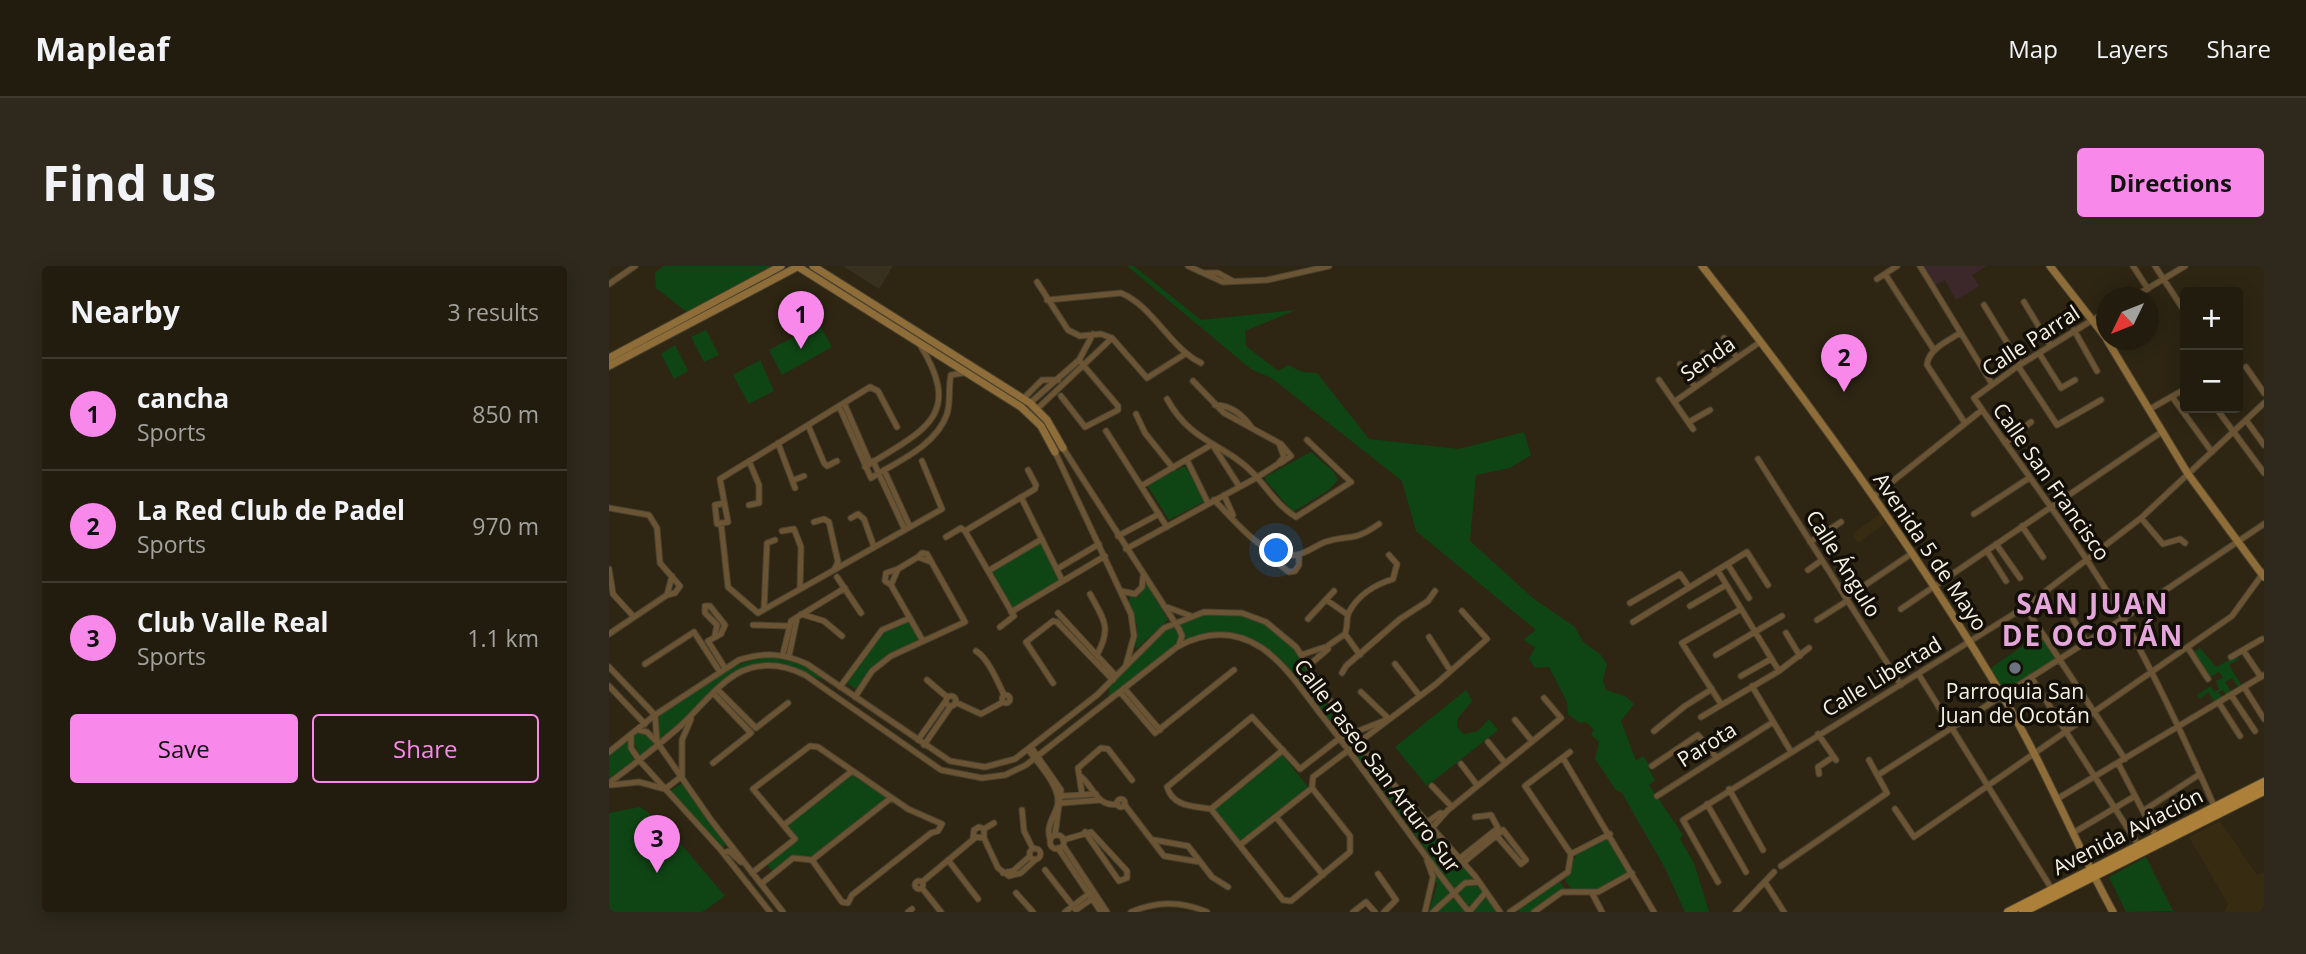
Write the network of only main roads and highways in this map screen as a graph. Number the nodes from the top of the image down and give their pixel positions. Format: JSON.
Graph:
{"nodes":[{"id":1,"x":2264,"y":782,"type":"edge"},
{"id":2,"x":2264,"y":791,"type":"edge"},
{"id":3,"x":2093,"y":874,"type":"junction"},
{"id":4,"x":2008,"y":912,"type":"edge"},
{"id":5,"x":2023,"y":912,"type":"edge"}],
"edges":[{"from":1,"to":3,"type":"main road","name":"Avenida Aviación"},
{"from":2,"to":3,"type":"main road","name":"Avenida Aviación"},
{"from":3,"to":4,"type":"main road","name":"Avenida Aviación"},
{"from":3,"to":5,"type":"main road","name":"Avenida Aviación"}]}
